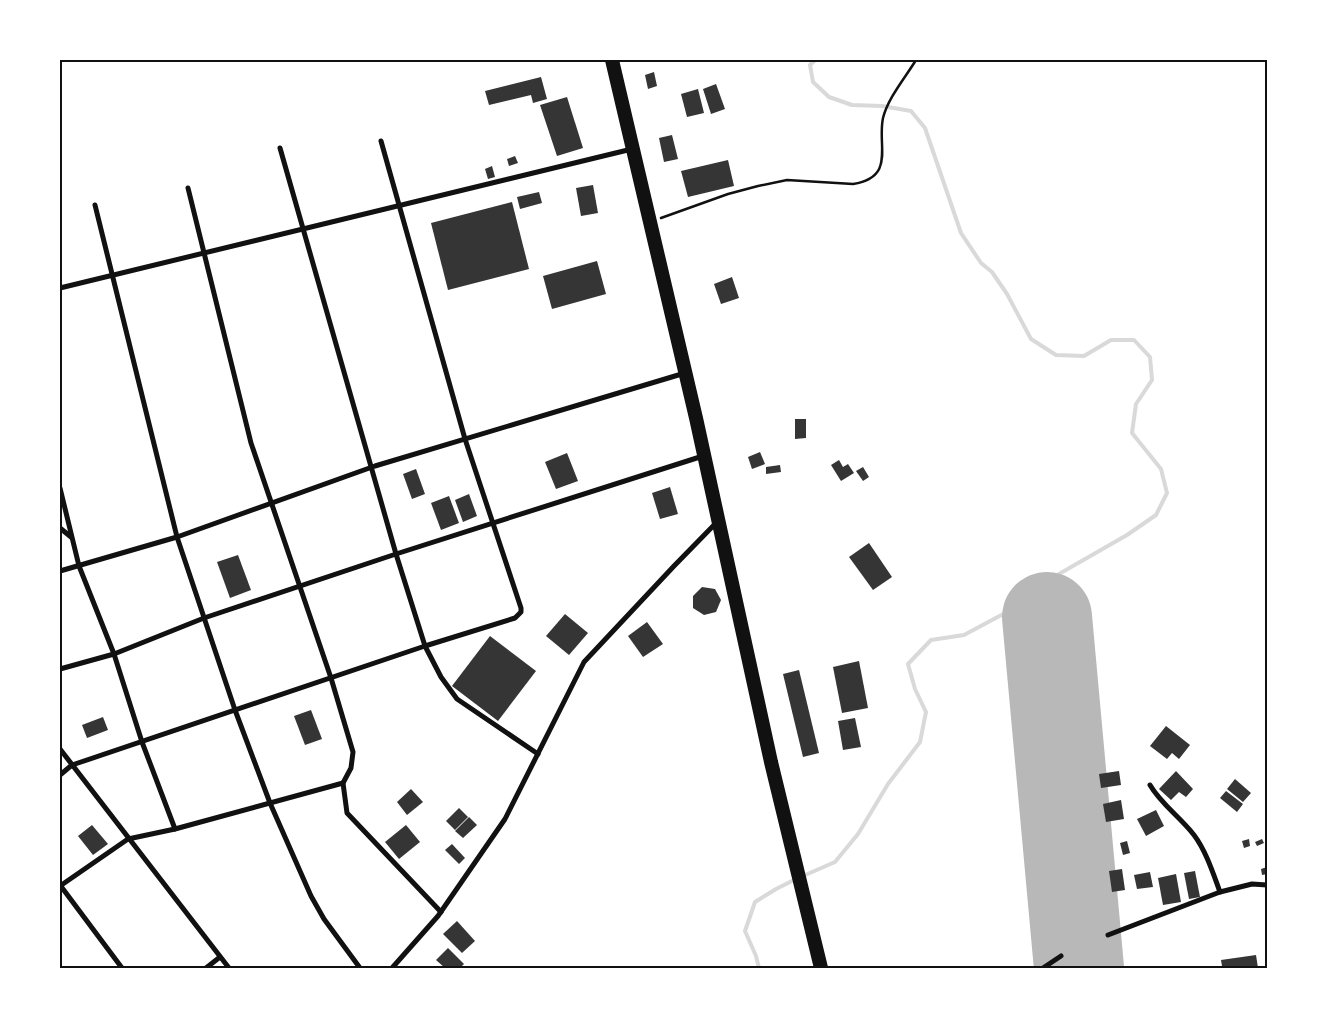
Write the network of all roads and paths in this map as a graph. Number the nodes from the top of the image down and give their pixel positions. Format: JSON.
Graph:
{"nodes":[{"id":1,"x":612,"y":60,"type":"edge"},
{"id":2,"x":916,"y":60,"type":"edge"},
{"id":3,"x":381,"y":140,"type":"dead end"},
{"id":4,"x":280,"y":148,"type":"dead end"},
{"id":5,"x":633,"y":148,"type":"junction"},
{"id":6,"x":188,"y":188,"type":"dead end"},
{"id":7,"x":95,"y":205,"type":"dead end"},
{"id":8,"x":399,"y":206,"type":"junction"},
{"id":9,"x":650,"y":222,"type":"junction"},
{"id":10,"x":303,"y":229,"type":"junction"},
{"id":11,"x":204,"y":253,"type":"junction"},
{"id":12,"x":112,"y":276,"type":"junction"},
{"id":13,"x":60,"y":288,"type":"edge"},
{"id":14,"x":686,"y":373,"type":"junction"},
{"id":15,"x":465,"y":439,"type":"junction"},
{"id":16,"x":704,"y":456,"type":"junction"},
{"id":17,"x":371,"y":467,"type":"junction"},
{"id":18,"x":60,"y":488,"type":"edge"},
{"id":19,"x":272,"y":503,"type":"junction"},
{"id":20,"x":718,"y":521,"type":"junction"},
{"id":21,"x":492,"y":523,"type":"junction"},
{"id":22,"x":60,"y":528,"type":"edge"},
{"id":23,"x":177,"y":537,"type":"junction"},
{"id":24,"x":72,"y":538,"type":"junction"},
{"id":25,"x":396,"y":554,"type":"junction"},
{"id":26,"x":79,"y":566,"type":"junction"},
{"id":27,"x":60,"y":572,"type":"edge"},
{"id":28,"x":301,"y":586,"type":"junction"},
{"id":29,"x":204,"y":618,"type":"junction"},
{"id":30,"x":425,"y":646,"type":"junction"},
{"id":31,"x":114,"y":654,"type":"junction"},
{"id":32,"x":60,"y":669,"type":"edge"},
{"id":33,"x":331,"y":678,"type":"junction"},
{"id":34,"x":235,"y":710,"type":"junction"},
{"id":35,"x":142,"y":742,"type":"junction"},
{"id":36,"x":60,"y":749,"type":"edge"},
{"id":37,"x":538,"y":754,"type":"junction"},
{"id":38,"x":72,"y":766,"type":"junction"},
{"id":39,"x":60,"y":775,"type":"edge"},
{"id":40,"x":343,"y":783,"type":"junction"},
{"id":41,"x":1150,"y":785,"type":"dead end"},
{"id":42,"x":270,"y":803,"type":"junction"},
{"id":43,"x":175,"y":829,"type":"junction"},
{"id":44,"x":128,"y":839,"type":"junction"},
{"id":45,"x":1267,"y":884,"type":"edge"},
{"id":46,"x":60,"y":886,"type":"edge"},
{"id":47,"x":1220,"y":892,"type":"junction"},
{"id":48,"x":441,"y":912,"type":"junction"},
{"id":49,"x":1108,"y":935,"type":"dead end"},
{"id":50,"x":1061,"y":956,"type":"dead end"},
{"id":51,"x":220,"y":957,"type":"junction"},
{"id":52,"x":122,"y":968,"type":"edge"},
{"id":53,"x":206,"y":968,"type":"edge"},
{"id":54,"x":228,"y":968,"type":"edge"},
{"id":55,"x":360,"y":968,"type":"edge"},
{"id":56,"x":392,"y":968,"type":"edge"},
{"id":57,"x":821,"y":968,"type":"edge"},
{"id":58,"x":1043,"y":968,"type":"edge"}],
"edges":[{"from":1,"to":5,"type":"highway"},
{"from":2,"to":9,"type":"path"},
{"from":3,"to":8,"type":"street"},
{"from":4,"to":10,"type":"street"},
{"from":5,"to":8,"type":"street"},
{"from":5,"to":9,"type":"highway"},
{"from":6,"to":11,"type":"street"},
{"from":7,"to":12,"type":"street"},
{"from":8,"to":10,"type":"street"},
{"from":8,"to":15,"type":"street"},
{"from":9,"to":14,"type":"highway"},
{"from":10,"to":11,"type":"street"},
{"from":10,"to":17,"type":"street"},
{"from":11,"to":12,"type":"street"},
{"from":11,"to":19,"type":"street"},
{"from":12,"to":13,"type":"street"},
{"from":12,"to":23,"type":"street"},
{"from":14,"to":15,"type":"street"},
{"from":14,"to":16,"type":"highway"},
{"from":15,"to":17,"type":"street"},
{"from":15,"to":21,"type":"street"},
{"from":16,"to":20,"type":"highway"},
{"from":16,"to":21,"type":"street"},
{"from":17,"to":19,"type":"street"},
{"from":17,"to":25,"type":"street"},
{"from":18,"to":24,"type":"street"},
{"from":19,"to":23,"type":"street"},
{"from":19,"to":28,"type":"street"},
{"from":20,"to":37,"type":"street"},
{"from":20,"to":57,"type":"highway"},
{"from":21,"to":25,"type":"street"},
{"from":21,"to":30,"type":"street"},
{"from":22,"to":24,"type":"street"},
{"from":23,"to":26,"type":"street"},
{"from":23,"to":29,"type":"street"},
{"from":24,"to":26,"type":"street"},
{"from":25,"to":28,"type":"street"},
{"from":25,"to":30,"type":"street"},
{"from":26,"to":27,"type":"street"},
{"from":26,"to":31,"type":"street"},
{"from":28,"to":29,"type":"street"},
{"from":28,"to":33,"type":"street"},
{"from":29,"to":31,"type":"street"},
{"from":29,"to":34,"type":"street"},
{"from":30,"to":33,"type":"street"},
{"from":30,"to":37,"type":"street"},
{"from":31,"to":32,"type":"street"},
{"from":31,"to":35,"type":"street"},
{"from":33,"to":34,"type":"street"},
{"from":33,"to":40,"type":"street"},
{"from":34,"to":35,"type":"street"},
{"from":34,"to":42,"type":"street"},
{"from":35,"to":38,"type":"street"},
{"from":35,"to":43,"type":"street"},
{"from":36,"to":38,"type":"street"},
{"from":37,"to":48,"type":"street"},
{"from":38,"to":39,"type":"street"},
{"from":38,"to":44,"type":"street"},
{"from":40,"to":42,"type":"street"},
{"from":40,"to":48,"type":"street"},
{"from":41,"to":47,"type":"street"},
{"from":42,"to":43,"type":"street"},
{"from":42,"to":55,"type":"street"},
{"from":43,"to":44,"type":"street"},
{"from":44,"to":46,"type":"street"},
{"from":44,"to":51,"type":"street"},
{"from":45,"to":47,"type":"street"},
{"from":46,"to":52,"type":"street"},
{"from":47,"to":49,"type":"street"},
{"from":48,"to":56,"type":"street"},
{"from":50,"to":58,"type":"street"},
{"from":51,"to":53,"type":"street"},
{"from":51,"to":54,"type":"street"}]}
